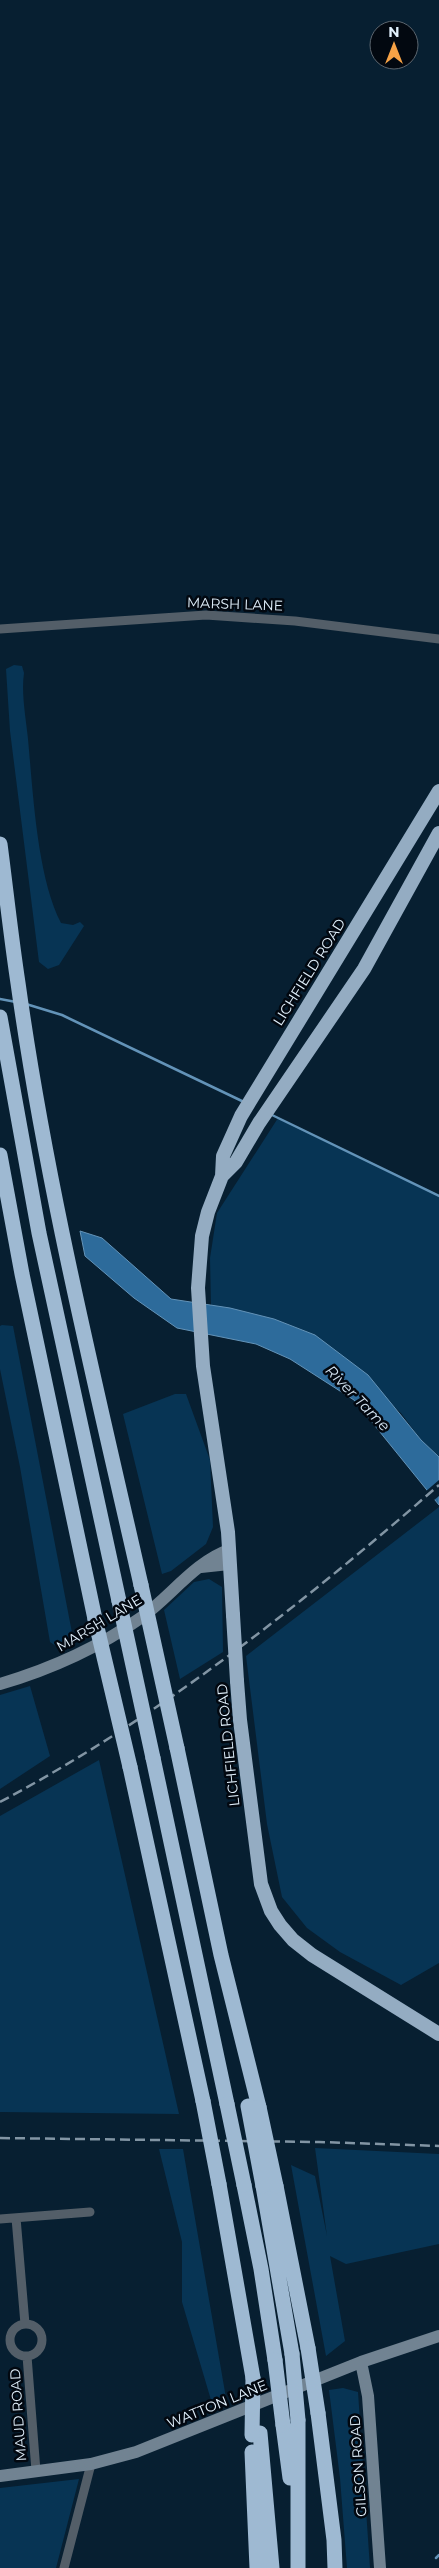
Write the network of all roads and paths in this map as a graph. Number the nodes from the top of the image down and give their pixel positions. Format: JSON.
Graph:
{"nodes":[{"id":1,"x":4,"y":629,"type":"edge"},
{"id":2,"x":439,"y":639,"type":"edge"},
{"id":3,"x":439,"y":781,"type":"edge"},
{"id":4,"x":439,"y":791,"type":"edge"},
{"id":5,"x":428,"y":810,"type":"junction"},
{"id":6,"x":439,"y":833,"type":"edge"},
{"id":7,"x":0,"y":844,"type":"edge"},
{"id":8,"x":0,"y":1018,"type":"edge"},
{"id":9,"x":1,"y":1162,"type":"edge"},
{"id":10,"x":222,"y":1176,"type":"junction"},
{"id":11,"x":229,"y":1550,"type":"junction"},
{"id":12,"x":229,"y":1564,"type":"junction"},
{"id":13,"x":200,"y":1567,"type":"junction"},
{"id":14,"x":0,"y":1684,"type":"edge"},
{"id":15,"x":439,"y":2034,"type":"edge"},
{"id":16,"x":270,"y":2186,"type":"junction"},
{"id":17,"x":90,"y":2212,"type":"dead end"},
{"id":18,"x":16,"y":2218,"type":"junction"},
{"id":19,"x":0,"y":2219,"type":"edge"},
{"id":20,"x":25,"y":2324,"type":"junction"},
{"id":21,"x":439,"y":2336,"type":"edge"},
{"id":22,"x":0,"y":2342,"type":"edge"},
{"id":23,"x":10,"y":2342,"type":"junction"},
{"id":24,"x":27,"y":2356,"type":"junction"},
{"id":25,"x":360,"y":2362,"type":"junction"},
{"id":26,"x":256,"y":2434,"type":"junction"},
{"id":27,"x":91,"y":2464,"type":"junction"},
{"id":28,"x":36,"y":2471,"type":"junction"},
{"id":29,"x":0,"y":2476,"type":"edge"},
{"id":30,"x":296,"y":2532,"type":"junction"},
{"id":31,"x":64,"y":2568,"type":"edge"},
{"id":32,"x":258,"y":2568,"type":"edge"},
{"id":33,"x":272,"y":2568,"type":"edge"},
{"id":34,"x":298,"y":2568,"type":"edge"},
{"id":35,"x":335,"y":2568,"type":"edge"},
{"id":36,"x":380,"y":2568,"type":"edge"}],
"edges":[{"from":1,"to":2,"type":"street","name":"MARSH LANE"},
{"from":3,"to":5,"type":"highway"},
{"from":4,"to":5,"type":"highway","name":"LICHFIELD ROAD"},
{"from":5,"to":10,"type":"highway","name":"LICHFIELD ROAD"},
{"from":6,"to":10,"type":"highway","name":"LICHFIELD ROAD"},
{"from":7,"to":16,"type":"highway","bridge":true},
{"from":8,"to":30,"type":"highway","bridge":true},
{"from":9,"to":26,"type":"highway","bridge":true},
{"from":10,"to":11,"type":"highway","name":"LICHFIELD ROAD"},
{"from":11,"to":12,"type":"highway","name":"LICHFIELD ROAD"},
{"from":11,"to":13,"type":"main road","name":"MARSH LANE"},
{"from":12,"to":13,"type":"main road"},
{"from":12,"to":15,"type":"highway","name":"LICHFIELD ROAD","bridge":true},
{"from":13,"to":14,"type":"main road","name":"MARSH LANE"},
{"from":16,"to":30,"type":"highway","bridge":true},
{"from":16,"to":35,"type":"highway","bridge":true},
{"from":17,"to":18,"type":"street"},
{"from":18,"to":19,"type":"street"},
{"from":18,"to":20,"type":"street"},
{"from":20,"to":23,"type":"street"},
{"from":20,"to":24,"type":"street"},
{"from":21,"to":25,"type":"main road","name":"WATTON LANE"},
{"from":22,"to":23,"type":"street"},
{"from":23,"to":24,"type":"street"},
{"from":24,"to":28,"type":"street","name":"MAUD ROAD"},
{"from":25,"to":27,"type":"main road","name":"WATTON LANE"},
{"from":25,"to":36,"type":"main road","name":"GILSON ROAD"},
{"from":26,"to":32,"type":"highway"},
{"from":26,"to":33,"type":"highway"},
{"from":27,"to":28,"type":"main road","name":"WATTON LANE"},
{"from":27,"to":31,"type":"street"},
{"from":28,"to":29,"type":"main road","name":"WATTON LANE"},
{"from":30,"to":34,"type":"highway"}]}
